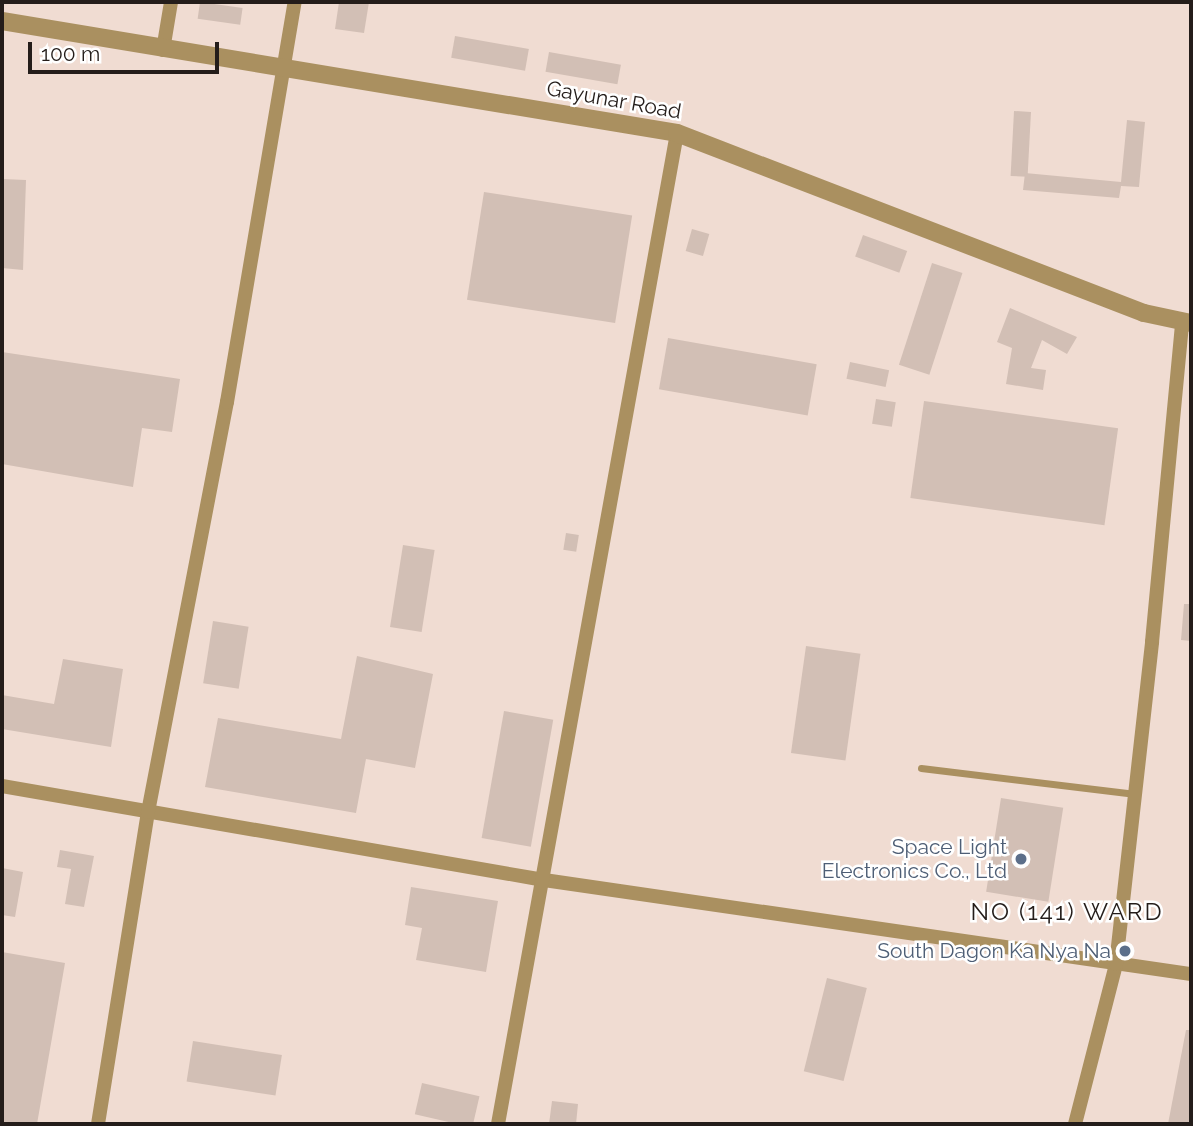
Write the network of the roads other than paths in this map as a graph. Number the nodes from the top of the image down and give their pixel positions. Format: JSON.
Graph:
{"nodes":[{"id":1,"x":172,"y":2,"type":"edge"},
{"id":2,"x":295,"y":2,"type":"edge"},
{"id":3,"x":2,"y":21,"type":"edge"},
{"id":4,"x":163,"y":50,"type":"junction"},
{"id":5,"x":284,"y":70,"type":"junction"},
{"id":6,"x":677,"y":133,"type":"junction"},
{"id":7,"x":1187,"y":323,"type":"edge"},
{"id":8,"x":921,"y":768,"type":"dead end"},
{"id":9,"x":2,"y":786,"type":"edge"},
{"id":10,"x":1135,"y":794,"type":"junction"},
{"id":11,"x":148,"y":812,"type":"junction"},
{"id":12,"x":544,"y":880,"type":"junction"},
{"id":13,"x":1116,"y":964,"type":"junction"},
{"id":14,"x":1191,"y":974,"type":"edge"},
{"id":15,"x":98,"y":1124,"type":"edge"},
{"id":16,"x":498,"y":1124,"type":"edge"},
{"id":17,"x":1075,"y":1124,"type":"edge"}],
"edges":[{"from":1,"to":4,"type":"street"},
{"from":2,"to":5,"type":"street"},
{"from":3,"to":4,"type":"street","name":"Gayunar Road"},
{"from":4,"to":5,"type":"street","name":"Gayunar Road"},
{"from":5,"to":6,"type":"street","name":"Gayunar Road"},
{"from":5,"to":11,"type":"street"},
{"from":6,"to":7,"type":"street","name":"Gayunar Road"},
{"from":6,"to":12,"type":"street"},
{"from":7,"to":10,"type":"street"},
{"from":8,"to":10,"type":"lane"},
{"from":9,"to":11,"type":"street"},
{"from":10,"to":13,"type":"street"},
{"from":11,"to":12,"type":"street"},
{"from":11,"to":15,"type":"street"},
{"from":12,"to":13,"type":"street"},
{"from":12,"to":16,"type":"street"},
{"from":13,"to":14,"type":"street"},
{"from":13,"to":17,"type":"street"}]}
